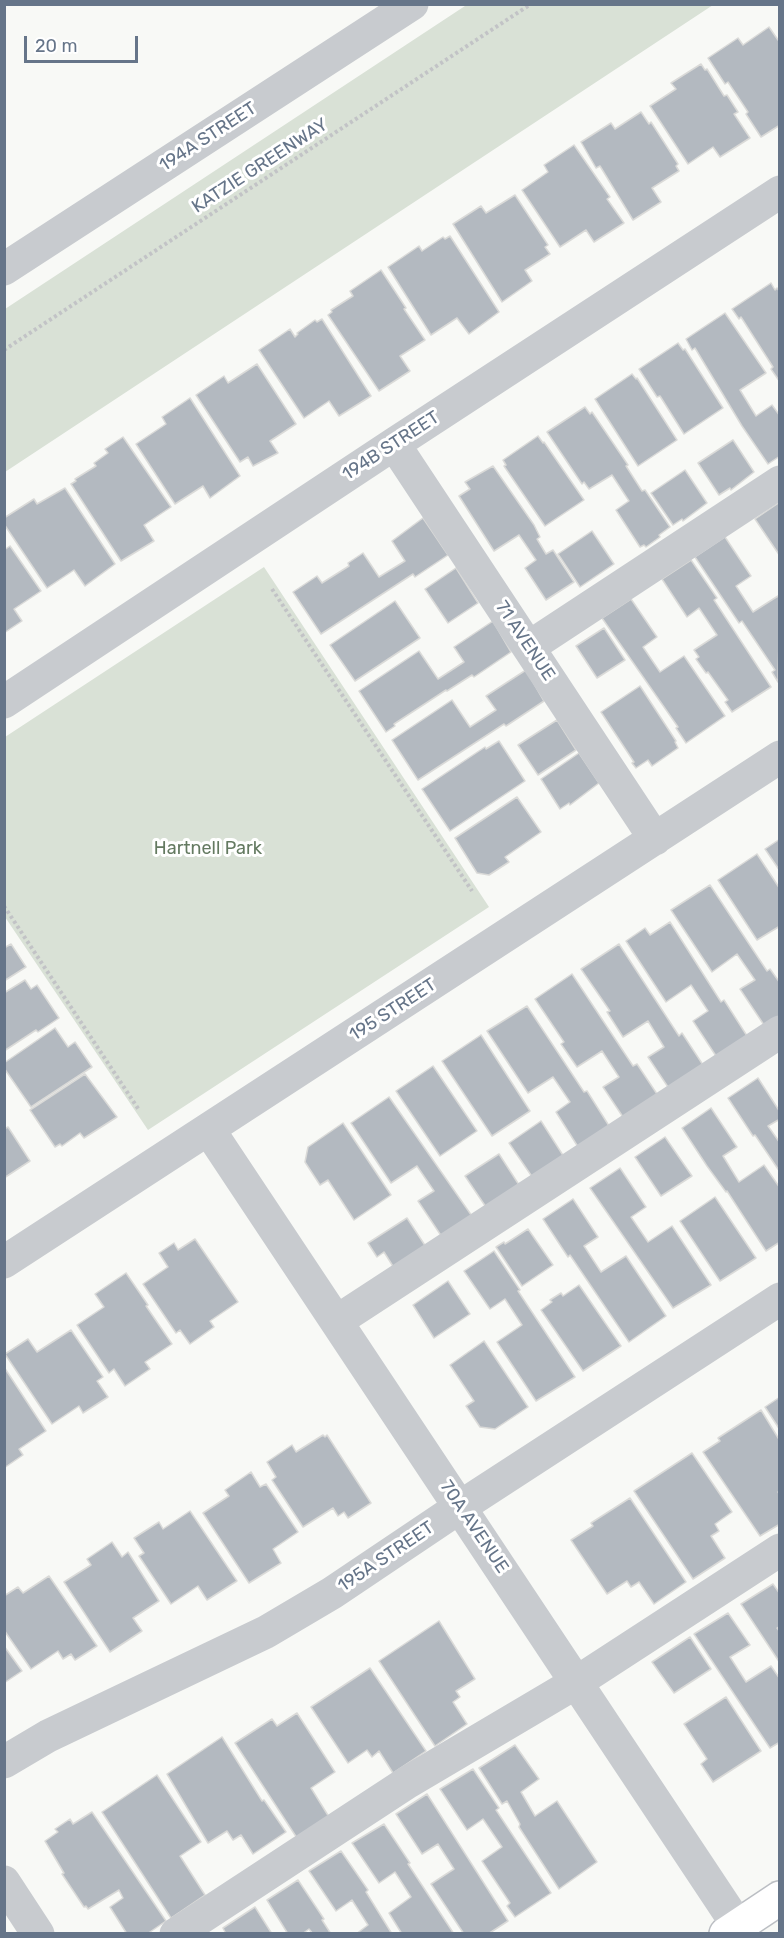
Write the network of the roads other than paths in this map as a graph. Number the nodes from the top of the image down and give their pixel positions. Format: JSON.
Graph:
{"nodes":[{"id":1,"x":412,"y":4,"type":"edge"},
{"id":2,"x":780,"y":192,"type":"edge"},
{"id":3,"x":4,"y":269,"type":"edge"},
{"id":4,"x":394,"y":444,"type":"junction"},
{"id":5,"x":780,"y":482,"type":"edge"},
{"id":6,"x":529,"y":647,"type":"junction"},
{"id":7,"x":4,"y":702,"type":"edge"},
{"id":8,"x":780,"y":756,"type":"edge"},
{"id":9,"x":655,"y":839,"type":"junction"},
{"id":10,"x":780,"y":1032,"type":"edge"},
{"id":11,"x":209,"y":1130,"type":"junction"},
{"id":12,"x":8,"y":1252,"type":"edge"},
{"id":13,"x":780,"y":1299,"type":"edge"},
{"id":14,"x":337,"y":1322,"type":"junction"},
{"id":15,"x":460,"y":1507,"type":"junction"},
{"id":16,"x":780,"y":1551,"type":"edge"},
{"id":17,"x":577,"y":1682,"type":"junction"},
{"id":18,"x":4,"y":1762,"type":"edge"},
{"id":19,"x":4,"y":1882,"type":"edge"},
{"id":20,"x":780,"y":1898,"type":"edge"},
{"id":21,"x":732,"y":1930,"type":"edge"},
{"id":22,"x":38,"y":1934,"type":"edge"},
{"id":23,"x":176,"y":1934,"type":"edge"}],
"edges":[{"from":1,"to":3,"type":"street","name":"194A STREET"},
{"from":2,"to":4,"type":"street","name":"194B STREET"},
{"from":4,"to":6,"type":"street","name":"71 AVENUE"},
{"from":4,"to":7,"type":"street","name":"194B STREET"},
{"from":5,"to":6,"type":"street"},
{"from":6,"to":9,"type":"street","name":"71 AVENUE"},
{"from":8,"to":9,"type":"street","name":"195 STREET"},
{"from":9,"to":11,"type":"street","name":"195 STREET"},
{"from":10,"to":14,"type":"street"},
{"from":11,"to":12,"type":"street","name":"195 STREET"},
{"from":11,"to":14,"type":"street","name":"70A AVENUE"},
{"from":13,"to":15,"type":"street","name":"195A STREET"},
{"from":14,"to":15,"type":"street","name":"70A AVENUE"},
{"from":15,"to":17,"type":"street","name":"70A AVENUE"},
{"from":15,"to":18,"type":"street","name":"195A STREET"},
{"from":16,"to":17,"type":"street"},
{"from":17,"to":21,"type":"street","name":"70A AVENUE"},
{"from":17,"to":23,"type":"street"},
{"from":19,"to":22,"type":"street"},
{"from":20,"to":21,"type":"main road"}]}
